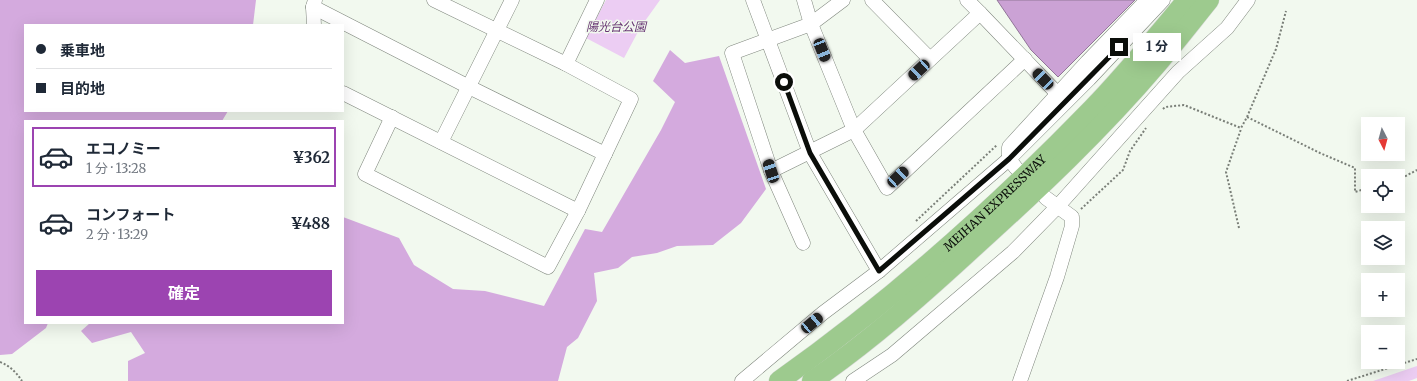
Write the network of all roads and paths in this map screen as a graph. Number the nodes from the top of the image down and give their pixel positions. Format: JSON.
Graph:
{"nodes":[{"id":1,"x":434,"y":0,"type":"edge"},
{"id":2,"x":512,"y":0,"type":"edge"},
{"id":3,"x":753,"y":0,"type":"edge"},
{"id":4,"x":804,"y":0,"type":"edge"},
{"id":5,"x":843,"y":0,"type":"edge"},
{"id":6,"x":872,"y":0,"type":"edge"},
{"id":7,"x":967,"y":0,"type":"edge"},
{"id":8,"x":1147,"y":0,"type":"edge"},
{"id":9,"x":1163,"y":0,"type":"edge"},
{"id":10,"x":1187,"y":0,"type":"edge"},
{"id":11,"x":1209,"y":0,"type":"edge"},
{"id":12,"x":1217,"y":0,"type":"edge"},
{"id":13,"x":1248,"y":0,"type":"edge"},
{"id":14,"x":594,"y":1,"type":"edge"},
{"id":15,"x":314,"y":3,"type":"edge"},
{"id":16,"x":1286,"y":11,"type":"dead end"},
{"id":17,"x":980,"y":13,"type":"junction"},
{"id":18,"x":314,"y":24,"type":"edge"},
{"id":19,"x":811,"y":24,"type":"junction"},
{"id":20,"x":497,"y":31,"type":"junction"},
{"id":21,"x":768,"y":40,"type":"junction"},
{"id":22,"x":930,"y":59,"type":"junction"},
{"id":23,"x":1024,"y":59,"type":"junction"},
{"id":24,"x":566,"y":64,"type":"junction"},
{"id":25,"x":469,"y":87,"type":"junction"},
{"id":26,"x":1053,"y":89,"type":"dead end"},
{"id":27,"x":344,"y":93,"type":"edge"},
{"id":28,"x":1160,"y":111,"type":"dead end"},
{"id":29,"x":392,"y":117,"type":"junction"},
{"id":30,"x":1247,"y":117,"type":"junction"},
{"id":31,"x":1147,"y":127,"type":"dead end"},
{"id":32,"x":1241,"y":128,"type":"junction"},
{"id":33,"x":854,"y":130,"type":"junction"},
{"id":34,"x":441,"y":142,"type":"junction"},
{"id":35,"x":810,"y":153,"type":"junction"},
{"id":36,"x":605,"y":154,"type":"junction"},
{"id":37,"x":1013,"y":163,"type":"junction"},
{"id":38,"x":1417,"y":170,"type":"edge"},
{"id":39,"x":771,"y":171,"type":"junction"},
{"id":40,"x":1053,"y":173,"type":"junction"},
{"id":41,"x":1405,"y":176,"type":"edge"},
{"id":42,"x":1361,"y":190,"type":"edge"},
{"id":43,"x":1046,"y":198,"type":"dead end"},
{"id":44,"x":1058,"y":206,"type":"junction"},
{"id":45,"x":578,"y":211,"type":"junction"},
{"id":46,"x":1072,"y":217,"type":"junction"},
{"id":47,"x":1239,"y":228,"type":"dead end"},
{"id":48,"x":803,"y":242,"type":"dead end"},
{"id":49,"x":879,"y":271,"type":"junction"},
{"id":50,"x":1417,"y":359,"type":"edge"},
{"id":51,"x":0,"y":362,"type":"edge"},
{"id":52,"x":22,"y":381,"type":"edge"},
{"id":53,"x":742,"y":381,"type":"edge"},
{"id":54,"x":779,"y":381,"type":"edge"},
{"id":55,"x":812,"y":381,"type":"edge"},
{"id":56,"x":853,"y":381,"type":"edge"},
{"id":57,"x":1020,"y":381,"type":"edge"},
{"id":58,"x":1347,"y":381,"type":"edge"}],
"edges":[{"from":1,"to":20,"type":"street"},
{"from":2,"to":20,"type":"street"},
{"from":3,"to":21,"type":"street"},
{"from":4,"to":19,"type":"street"},
{"from":5,"to":19,"type":"street"},
{"from":6,"to":22,"type":"street"},
{"from":7,"to":17,"type":"street"},
{"from":8,"to":37,"type":"street"},
{"from":9,"to":37,"type":"street"},
{"from":10,"to":54,"type":"highway","name":"MEIHAN EXPRESSWAY"},
{"from":11,"to":40,"type":"highway","name":"MEIHAN EXPRESSWAY"},
{"from":12,"to":40,"type":"highway"},
{"from":13,"to":44,"type":"street"},
{"from":14,"to":24,"type":"street"},
{"from":15,"to":18,"type":"street"},
{"from":15,"to":25,"type":"street"},
{"from":16,"to":30,"type":"path"},
{"from":17,"to":22,"type":"street"},
{"from":17,"to":23,"type":"street"},
{"from":19,"to":21,"type":"street"},
{"from":19,"to":33,"type":"street"},
{"from":20,"to":24,"type":"street"},
{"from":20,"to":25,"type":"street"},
{"from":21,"to":35,"type":"street"},
{"from":21,"to":39,"type":"street"},
{"from":22,"to":33,"type":"street"},
{"from":23,"to":26,"type":"street"},
{"from":23,"to":33,"type":"street"},
{"from":24,"to":36,"type":"street"},
{"from":25,"to":34,"type":"street"},
{"from":25,"to":36,"type":"street"},
{"from":27,"to":29,"type":"street"},
{"from":28,"to":32,"type":"path"},
{"from":29,"to":34,"type":"street"},
{"from":29,"to":45,"type":"street"},
{"from":30,"to":32,"type":"path"},
{"from":30,"to":42,"type":"path"},
{"from":31,"to":46,"type":"path"},
{"from":32,"to":47,"type":"path"},
{"from":33,"to":35,"type":"street"},
{"from":34,"to":45,"type":"street"},
{"from":35,"to":39,"type":"street"},
{"from":35,"to":49,"type":"street"},
{"from":36,"to":45,"type":"street"},
{"from":37,"to":49,"type":"street"},
{"from":38,"to":41,"type":"path"},
{"from":39,"to":48,"type":"street"},
{"from":40,"to":55,"type":"highway","name":"MEIHAN EXPRESSWAY"},
{"from":43,"to":44,"type":"street"},
{"from":44,"to":46,"type":"street"},
{"from":44,"to":56,"type":"street"},
{"from":46,"to":57,"type":"street"},
{"from":49,"to":53,"type":"street"},
{"from":50,"to":58,"type":"path"},
{"from":51,"to":52,"type":"path"}]}
